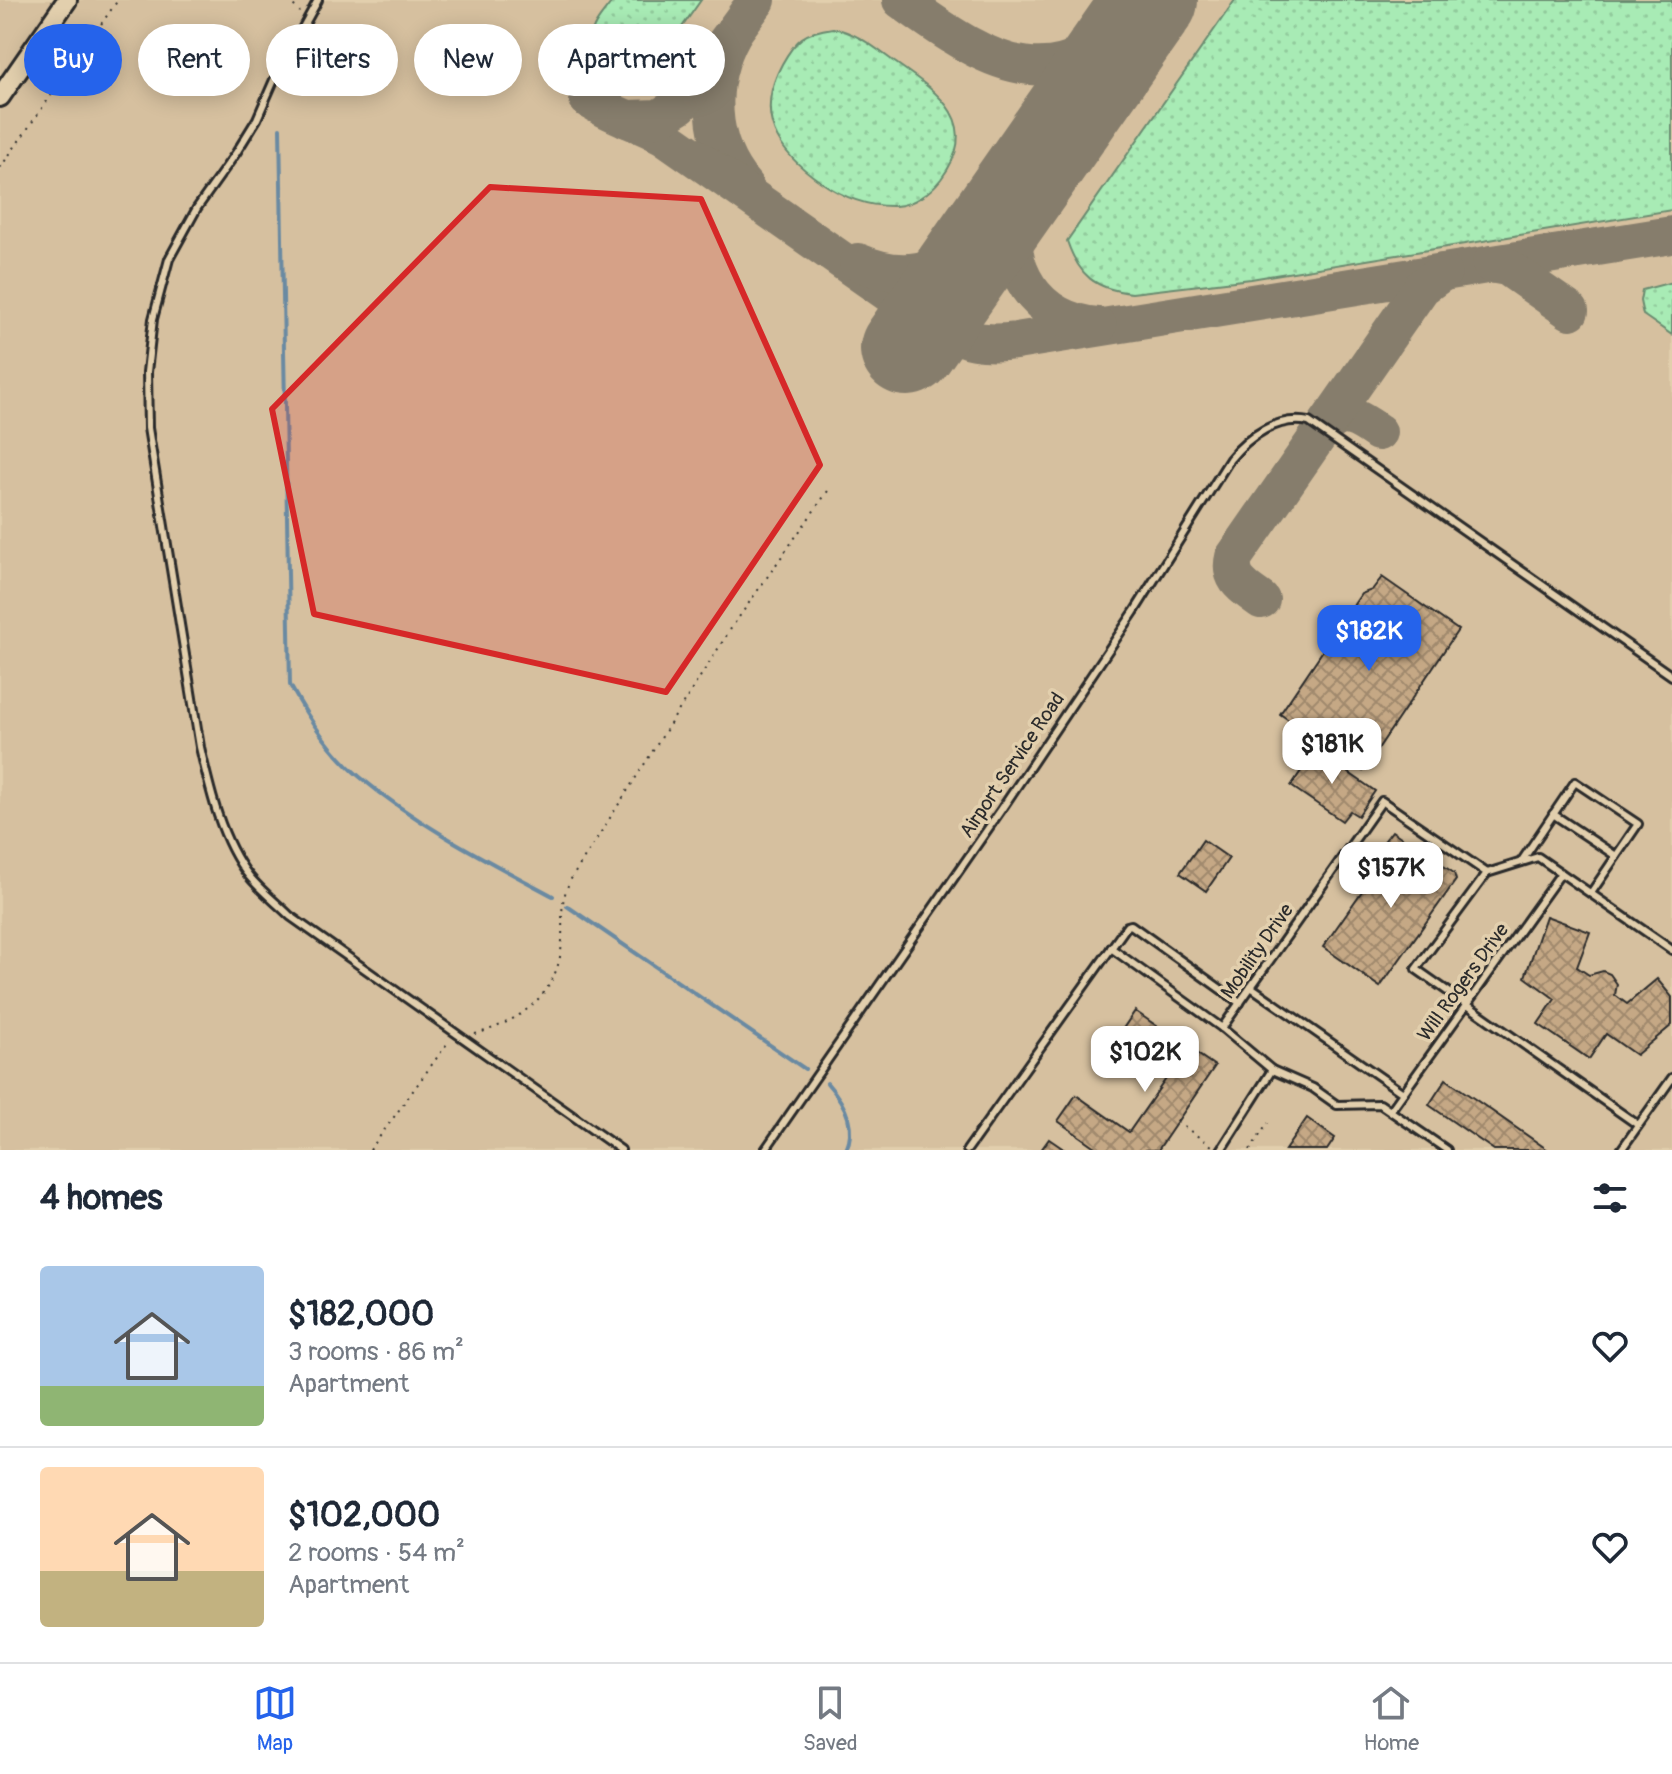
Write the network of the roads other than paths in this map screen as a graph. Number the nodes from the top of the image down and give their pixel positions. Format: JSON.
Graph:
{"nodes":[{"id":1,"x":67,"y":0,"type":"edge"},
{"id":2,"x":318,"y":0,"type":"edge"},
{"id":3,"x":0,"y":97,"type":"edge"},
{"id":4,"x":1672,"y":676,"type":"edge"},
{"id":5,"x":1553,"y":814,"type":"junction"},
{"id":6,"x":1616,"y":856,"type":"junction"},
{"id":7,"x":1521,"y":862,"type":"junction"},
{"id":8,"x":1487,"y":873,"type":"junction"},
{"id":9,"x":1561,"y":873,"type":"junction"},
{"id":10,"x":1591,"y":893,"type":"junction"},
{"id":11,"x":1111,"y":948,"type":"junction"},
{"id":12,"x":1672,"y":950,"type":"edge"},
{"id":13,"x":1251,"y":987,"type":"junction"},
{"id":14,"x":1240,"y":1003,"type":"junction"},
{"id":15,"x":1467,"y":1006,"type":"junction"},
{"id":16,"x":1222,"y":1028,"type":"junction"},
{"id":17,"x":1272,"y":1070,"type":"junction"},
{"id":18,"x":1672,"y":1078,"type":"edge"},
{"id":19,"x":1403,"y":1093,"type":"junction"},
{"id":20,"x":1391,"y":1110,"type":"junction"},
{"id":21,"x":1638,"y":1125,"type":"junction"},
{"id":22,"x":621,"y":1150,"type":"edge"},
{"id":23,"x":765,"y":1150,"type":"edge"},
{"id":24,"x":967,"y":1150,"type":"edge"},
{"id":25,"x":1221,"y":1150,"type":"edge"},
{"id":26,"x":1447,"y":1150,"type":"edge"},
{"id":27,"x":1621,"y":1150,"type":"edge"}],
"edges":[{"from":1,"to":3,"type":"main road"},
{"from":2,"to":22,"type":"lane"},
{"from":4,"to":23,"type":"lane","name":"Airport Service Road"},
{"from":5,"to":6,"type":"lane"},
{"from":5,"to":6,"type":"lane"},
{"from":5,"to":7,"type":"lane"},
{"from":6,"to":10,"type":"lane"},
{"from":7,"to":8,"type":"lane"},
{"from":7,"to":9,"type":"lane"},
{"from":8,"to":13,"type":"lane","name":"Mobility Drive"},
{"from":8,"to":15,"type":"lane"},
{"from":9,"to":10,"type":"lane"},
{"from":9,"to":15,"type":"lane","name":"Will Rogers Drive"},
{"from":10,"to":12,"type":"lane"},
{"from":11,"to":14,"type":"lane"},
{"from":11,"to":16,"type":"lane"},
{"from":11,"to":24,"type":"lane"},
{"from":13,"to":14,"type":"lane","name":"Mobility Drive"},
{"from":13,"to":19,"type":"lane"},
{"from":14,"to":16,"type":"lane","name":"Mobility Drive"},
{"from":15,"to":19,"type":"lane","name":"Will Rogers Drive"},
{"from":15,"to":21,"type":"lane"},
{"from":16,"to":17,"type":"lane","name":"Mobility Drive"},
{"from":17,"to":20,"type":"lane","name":"Mobility Drive"},
{"from":17,"to":25,"type":"lane"},
{"from":18,"to":21,"type":"lane"},
{"from":19,"to":20,"type":"lane","name":"Will Rogers Drive"},
{"from":20,"to":26,"type":"lane"},
{"from":21,"to":27,"type":"lane"}]}
